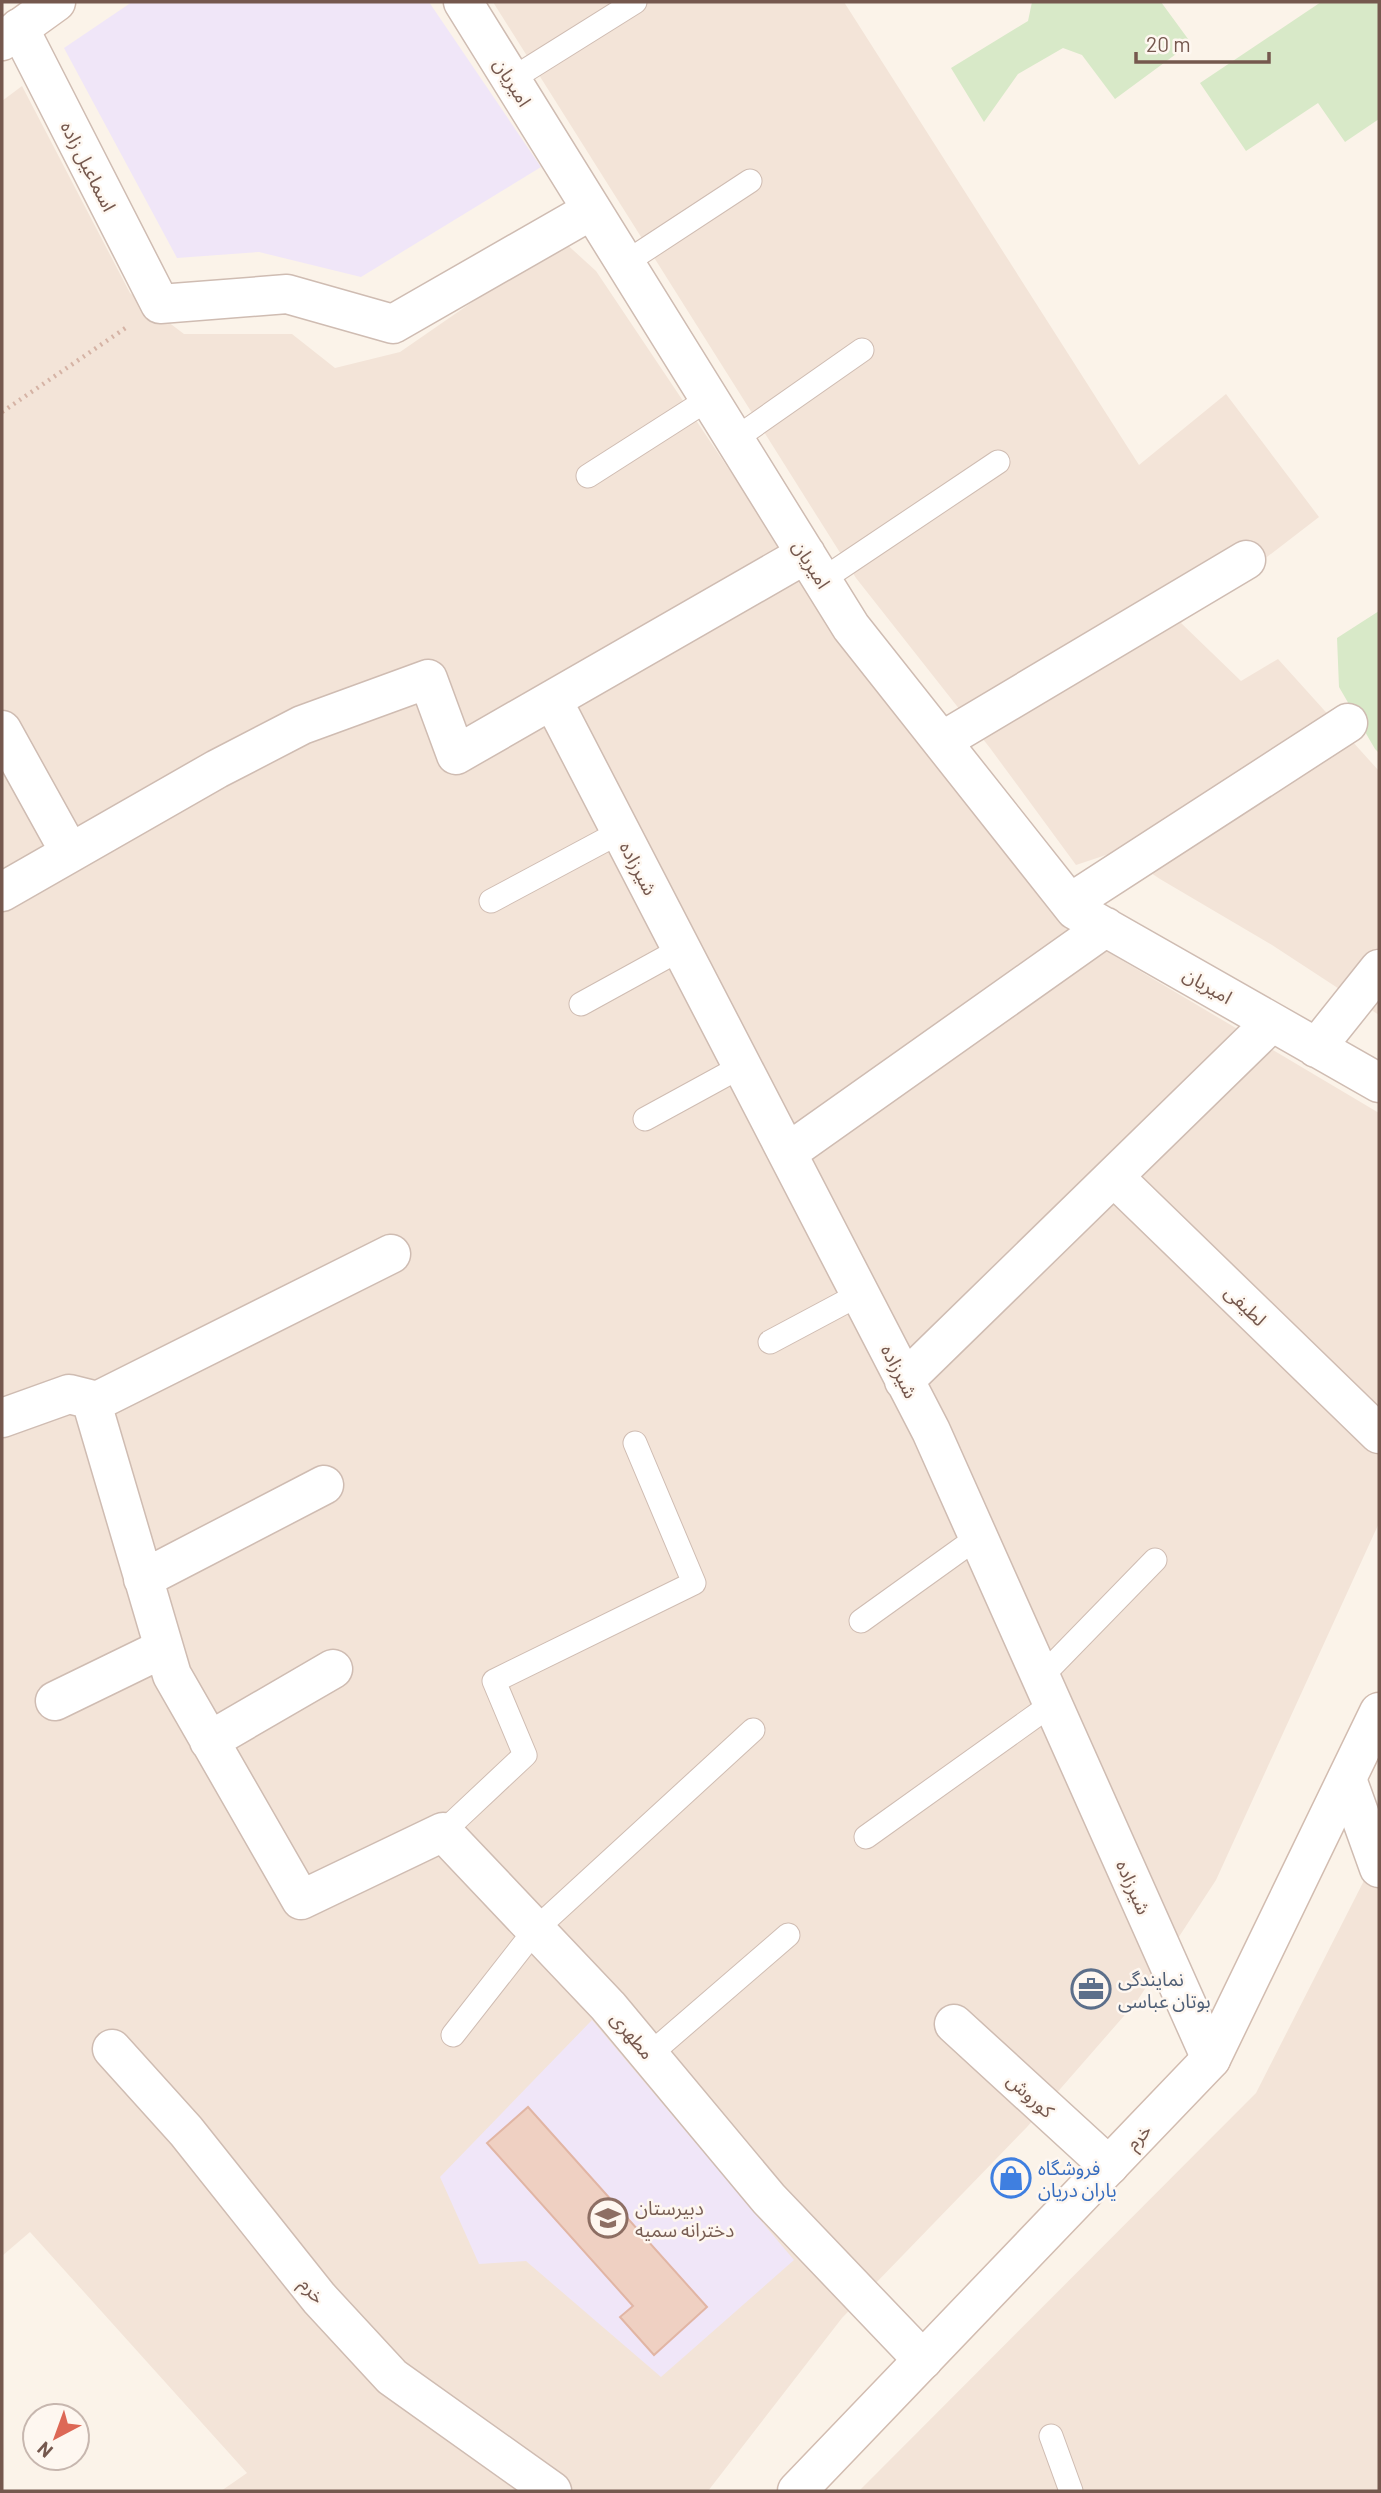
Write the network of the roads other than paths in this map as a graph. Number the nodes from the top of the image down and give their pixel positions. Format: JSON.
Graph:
{"nodes":[{"id":1,"x":56,"y":2,"type":"edge"},
{"id":2,"x":463,"y":2,"type":"edge"},
{"id":3,"x":635,"y":2,"type":"edge"},
{"id":4,"x":10,"y":35,"type":"edge"},
{"id":5,"x":512,"y":79,"type":"junction"},
{"id":6,"x":750,"y":181,"type":"dead end"},
{"id":7,"x":592,"y":210,"type":"junction"},
{"id":8,"x":625,"y":263,"type":"junction"},
{"id":9,"x":862,"y":350,"type":"dead end"},
{"id":10,"x":710,"y":398,"type":"junction"},
{"id":11,"x":735,"y":439,"type":"junction"},
{"id":12,"x":998,"y":462,"type":"dead end"},
{"id":13,"x":588,"y":476,"type":"dead end"},
{"id":14,"x":1246,"y":560,"type":"dead end"},
{"id":15,"x":814,"y":567,"type":"junction"},
{"id":16,"x":553,"y":701,"type":"junction"},
{"id":17,"x":1348,"y":723,"type":"dead end"},
{"id":18,"x":2,"y":730,"type":"edge"},
{"id":19,"x":942,"y":741,"type":"junction"},
{"id":20,"x":620,"y":831,"type":"junction"},
{"id":21,"x":69,"y":851,"type":"junction"},
{"id":22,"x":2,"y":891,"type":"edge"},
{"id":23,"x":491,"y":901,"type":"dead end"},
{"id":24,"x":1070,"y":903,"type":"junction"},
{"id":25,"x":1106,"y":927,"type":"junction"},
{"id":26,"x":681,"y":949,"type":"junction"},
{"id":27,"x":1379,"y":969,"type":"edge"},
{"id":28,"x":581,"y":1004,"type":"dead end"},
{"id":29,"x":1272,"y":1022,"type":"junction"},
{"id":30,"x":1316,"y":1048,"type":"junction"},
{"id":31,"x":742,"y":1066,"type":"junction"},
{"id":32,"x":1379,"y":1083,"type":"edge"},
{"id":33,"x":645,"y":1119,"type":"dead end"},
{"id":34,"x":787,"y":1153,"type":"junction"},
{"id":35,"x":1114,"y":1177,"type":"junction"},
{"id":36,"x":391,"y":1254,"type":"dead end"},
{"id":37,"x":860,"y":1294,"type":"junction"},
{"id":38,"x":769,"y":1342,"type":"dead end"},
{"id":39,"x":905,"y":1381,"type":"junction"},
{"id":40,"x":91,"y":1400,"type":"junction"},
{"id":41,"x":2,"y":1418,"type":"edge"},
{"id":42,"x":1379,"y":1434,"type":"edge"},
{"id":43,"x":635,"y":1443,"type":"dead end"},
{"id":44,"x":324,"y":1485,"type":"dead end"},
{"id":45,"x":978,"y":1538,"type":"junction"},
{"id":46,"x":1155,"y":1560,"type":"dead end"},
{"id":47,"x":144,"y":1579,"type":"junction"},
{"id":48,"x":861,"y":1621,"type":"dead end"},
{"id":49,"x":164,"y":1647,"type":"junction"},
{"id":50,"x":333,"y":1669,"type":"dead end"},
{"id":51,"x":1047,"y":1690,"type":"junction"},
{"id":52,"x":55,"y":1701,"type":"dead end"},
{"id":53,"x":1379,"y":1712,"type":"edge"},
{"id":54,"x":753,"y":1730,"type":"dead end"},
{"id":55,"x":209,"y":1741,"type":"junction"},
{"id":56,"x":1347,"y":1779,"type":"junction"},
{"id":57,"x":443,"y":1832,"type":"junction"},
{"id":58,"x":866,"y":1837,"type":"dead end"},
{"id":59,"x":1379,"y":1868,"type":"edge"},
{"id":60,"x":536,"y":1929,"type":"junction"},
{"id":61,"x":789,"y":1935,"type":"dead end"},
{"id":62,"x":954,"y":2024,"type":"dead end"},
{"id":63,"x":453,"y":2035,"type":"dead end"},
{"id":64,"x":112,"y":2049,"type":"dead end"},
{"id":65,"x":649,"y":2055,"type":"junction"},
{"id":66,"x":1211,"y":2059,"type":"junction"},
{"id":67,"x":1109,"y":2166,"type":"junction"},
{"id":68,"x":923,"y":2360,"type":"junction"},
{"id":69,"x":1051,"y":2436,"type":"dead end"},
{"id":70,"x":552,"y":2491,"type":"edge"},
{"id":71,"x":797,"y":2491,"type":"edge"},
{"id":72,"x":1071,"y":2491,"type":"edge"}],
"edges":[{"from":1,"to":4,"type":"street"},
{"from":2,"to":5,"type":"street","name":"امیریان"},
{"from":3,"to":5,"type":"lane"},
{"from":4,"to":7,"type":"street","name":"اسماعیل زاده"},
{"from":5,"to":7,"type":"street","name":"امیریان"},
{"from":6,"to":8,"type":"lane"},
{"from":7,"to":8,"type":"street","name":"امیریان"},
{"from":8,"to":10,"type":"street","name":"امیریان"},
{"from":9,"to":11,"type":"lane"},
{"from":10,"to":11,"type":"street","name":"امیریان"},
{"from":10,"to":13,"type":"lane"},
{"from":11,"to":15,"type":"street","name":"امیریان"},
{"from":12,"to":15,"type":"lane"},
{"from":14,"to":19,"type":"street"},
{"from":15,"to":16,"type":"street"},
{"from":15,"to":19,"type":"street","name":"امیریان"},
{"from":16,"to":20,"type":"street","name":"شیرزاده"},
{"from":16,"to":21,"type":"street"},
{"from":17,"to":24,"type":"street"},
{"from":18,"to":21,"type":"street"},
{"from":19,"to":24,"type":"street","name":"امیریان"},
{"from":20,"to":23,"type":"lane"},
{"from":20,"to":26,"type":"street","name":"شیرزاده"},
{"from":21,"to":22,"type":"street"},
{"from":24,"to":25,"type":"street","name":"امیریان"},
{"from":25,"to":29,"type":"street","name":"امیریان"},
{"from":25,"to":34,"type":"street"},
{"from":26,"to":28,"type":"lane"},
{"from":26,"to":31,"type":"street","name":"شیرزاده"},
{"from":27,"to":30,"type":"street"},
{"from":29,"to":30,"type":"street","name":"امیریان"},
{"from":29,"to":35,"type":"street"},
{"from":30,"to":32,"type":"street","name":"امیریان"},
{"from":31,"to":33,"type":"lane"},
{"from":31,"to":34,"type":"street","name":"شیرزاده"},
{"from":34,"to":37,"type":"street","name":"شیرزاده"},
{"from":35,"to":39,"type":"street"},
{"from":35,"to":42,"type":"street","name":"لطیفی"},
{"from":36,"to":40,"type":"street"},
{"from":37,"to":38,"type":"lane"},
{"from":37,"to":39,"type":"street","name":"شیرزاده"},
{"from":39,"to":45,"type":"street","name":"شیرزاده"},
{"from":40,"to":41,"type":"street"},
{"from":40,"to":47,"type":"street"},
{"from":43,"to":57,"type":"lane"},
{"from":44,"to":47,"type":"street"},
{"from":45,"to":48,"type":"lane"},
{"from":45,"to":51,"type":"street","name":"شیرزاده"},
{"from":46,"to":51,"type":"lane"},
{"from":47,"to":49,"type":"street"},
{"from":49,"to":52,"type":"street"},
{"from":49,"to":55,"type":"street"},
{"from":50,"to":55,"type":"street"},
{"from":51,"to":58,"type":"lane"},
{"from":51,"to":66,"type":"street","name":"شیرزاده"},
{"from":53,"to":56,"type":"street","name":"خرم"},
{"from":54,"to":60,"type":"lane"},
{"from":55,"to":57,"type":"street"},
{"from":56,"to":59,"type":"street"},
{"from":56,"to":66,"type":"street","name":"خرم"},
{"from":57,"to":60,"type":"street","name":"مطهری"},
{"from":60,"to":63,"type":"lane"},
{"from":60,"to":65,"type":"street","name":"مطهری"},
{"from":61,"to":65,"type":"lane"},
{"from":62,"to":67,"type":"street","name":"کوروش"},
{"from":64,"to":70,"type":"street","name":"خرم"},
{"from":65,"to":68,"type":"street","name":"مطهری"},
{"from":66,"to":67,"type":"street","name":"خرم"},
{"from":67,"to":68,"type":"street","name":"خرم"},
{"from":68,"to":71,"type":"street","name":"خرم"},
{"from":69,"to":72,"type":"lane"}]}
